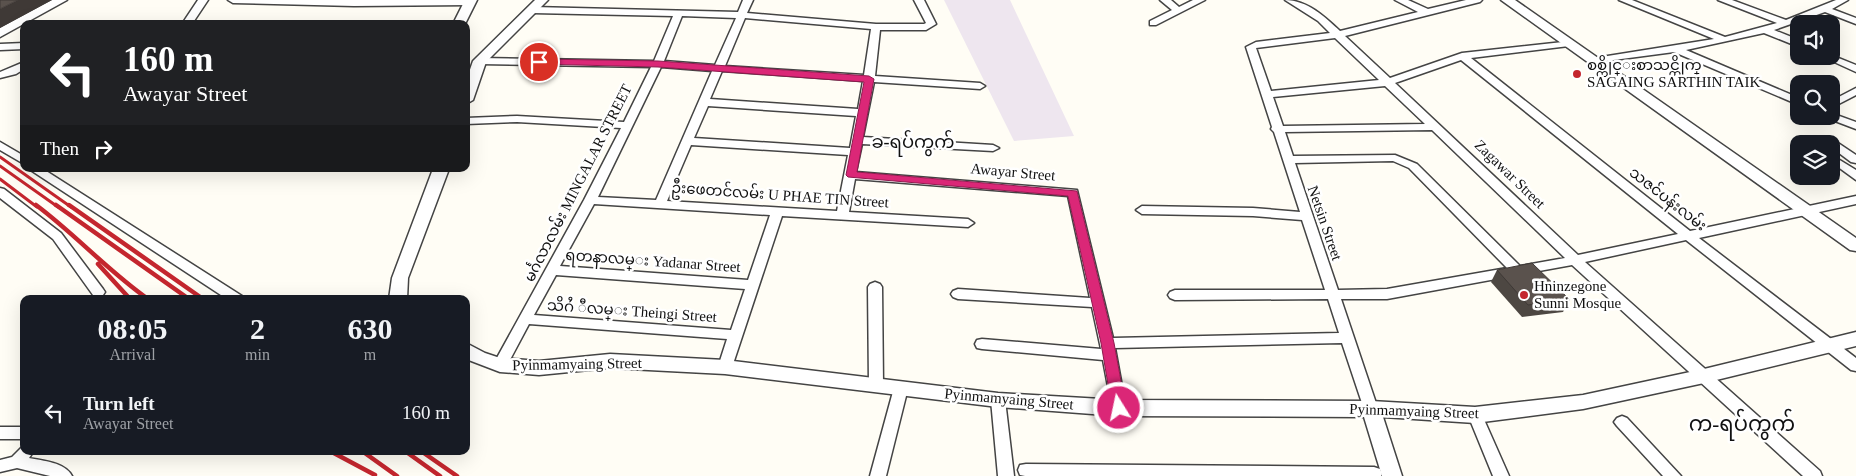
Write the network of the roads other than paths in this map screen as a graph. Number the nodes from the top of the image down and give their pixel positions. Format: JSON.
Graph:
{"nodes":[{"id":1,"x":61,"y":0,"type":"edge"},
{"id":2,"x":203,"y":0,"type":"edge"},
{"id":3,"x":233,"y":0,"type":"edge"},
{"id":4,"x":542,"y":0,"type":"edge"},
{"id":5,"x":748,"y":0,"type":"edge"},
{"id":6,"x":919,"y":0,"type":"edge"},
{"id":7,"x":1165,"y":0,"type":"edge"},
{"id":8,"x":1200,"y":0,"type":"edge"},
{"id":9,"x":1290,"y":0,"type":"edge"},
{"id":10,"x":1400,"y":0,"type":"edge"},
{"id":11,"x":1477,"y":0,"type":"edge"},
{"id":12,"x":1508,"y":0,"type":"edge"},
{"id":13,"x":1624,"y":0,"type":"edge"},
{"id":14,"x":1723,"y":0,"type":"edge"},
{"id":15,"x":1843,"y":0,"type":"edge"},
{"id":16,"x":470,"y":1,"type":"edge"},
{"id":17,"x":1825,"y":9,"type":"junction"},
{"id":18,"x":533,"y":10,"type":"junction"},
{"id":19,"x":1178,"y":11,"type":"junction"},
{"id":20,"x":1426,"y":12,"type":"junction"},
{"id":21,"x":680,"y":13,"type":"junction"},
{"id":22,"x":741,"y":15,"type":"junction"},
{"id":23,"x":24,"y":20,"type":"edge"},
{"id":24,"x":190,"y":20,"type":"edge"},
{"id":25,"x":461,"y":20,"type":"edge"},
{"id":26,"x":1856,"y":21,"type":"edge"},
{"id":27,"x":20,"y":22,"type":"edge"},
{"id":28,"x":1153,"y":23,"type":"dead end"},
{"id":29,"x":1785,"y":23,"type":"junction"},
{"id":30,"x":876,"y":27,"type":"junction"},
{"id":31,"x":1765,"y":30,"type":"junction"},
{"id":32,"x":0,"y":33,"type":"edge"},
{"id":33,"x":1337,"y":34,"type":"junction"},
{"id":34,"x":1722,"y":39,"type":"junction"},
{"id":35,"x":1790,"y":40,"type":"edge"},
{"id":36,"x":1569,"y":43,"type":"junction"},
{"id":37,"x":20,"y":46,"type":"edge"},
{"id":38,"x":0,"y":47,"type":"edge"},
{"id":39,"x":1677,"y":50,"type":"junction"},
{"id":40,"x":1462,"y":56,"type":"junction"},
{"id":41,"x":470,"y":57,"type":"edge"},
{"id":42,"x":480,"y":61,"type":"junction"},
{"id":43,"x":1595,"y":61,"type":"junction"},
{"id":44,"x":1840,"y":62,"type":"edge"},
{"id":45,"x":658,"y":64,"type":"junction"},
{"id":46,"x":20,"y":67,"type":"edge"},
{"id":47,"x":718,"y":68,"type":"junction"},
{"id":48,"x":1856,"y":69,"type":"edge"},
{"id":49,"x":0,"y":75,"type":"edge"},
{"id":50,"x":869,"y":79,"type":"junction"},
{"id":51,"x":1390,"y":82,"type":"junction"},
{"id":52,"x":980,"y":86,"type":"dead end"},
{"id":53,"x":470,"y":89,"type":"edge"},
{"id":54,"x":1856,"y":91,"type":"edge"},
{"id":55,"x":1266,"y":95,"type":"junction"},
{"id":56,"x":1790,"y":98,"type":"edge"},
{"id":57,"x":1851,"y":99,"type":"edge"},
{"id":58,"x":704,"y":102,"type":"junction"},
{"id":59,"x":862,"y":113,"type":"junction"},
{"id":60,"x":1840,"y":120,"type":"edge"},
{"id":61,"x":470,"y":121,"type":"edge"},
{"id":62,"x":626,"y":125,"type":"junction"},
{"id":63,"x":1856,"y":126,"type":"edge"},
{"id":64,"x":1436,"y":127,"type":"junction"},
{"id":65,"x":1276,"y":129,"type":"junction"},
{"id":66,"x":857,"y":140,"type":"junction"},
{"id":67,"x":687,"y":141,"type":"junction"},
{"id":68,"x":0,"y":146,"type":"edge"},
{"id":69,"x":993,"y":148,"type":"dead end"},
{"id":70,"x":1840,"y":148,"type":"edge"},
{"id":71,"x":854,"y":152,"type":"junction"},
{"id":72,"x":20,"y":158,"type":"edge"},
{"id":73,"x":1287,"y":160,"type":"junction"},
{"id":74,"x":1840,"y":162,"type":"edge"},
{"id":75,"x":1840,"y":164,"type":"edge"},
{"id":76,"x":40,"y":172,"type":"edge"},
{"id":77,"x":440,"y":172,"type":"edge"},
{"id":78,"x":852,"y":175,"type":"junction"},
{"id":79,"x":1856,"y":176,"type":"edge"},
{"id":80,"x":0,"y":192,"type":"edge"},
{"id":81,"x":590,"y":200,"type":"junction"},
{"id":82,"x":1856,"y":200,"type":"edge"},
{"id":83,"x":660,"y":204,"type":"junction"},
{"id":84,"x":1142,"y":210,"type":"dead end"},
{"id":85,"x":1806,"y":210,"type":"junction"},
{"id":86,"x":777,"y":212,"type":"junction"},
{"id":87,"x":842,"y":216,"type":"junction"},
{"id":88,"x":1306,"y":216,"type":"junction"},
{"id":89,"x":968,"y":223,"type":"dead end"},
{"id":90,"x":1687,"y":236,"type":"junction"},
{"id":91,"x":1856,"y":246,"type":"edge"},
{"id":92,"x":1575,"y":260,"type":"junction"},
{"id":93,"x":552,"y":270,"type":"junction"},
{"id":94,"x":1517,"y":270,"type":"junction"},
{"id":95,"x":752,"y":285,"type":"junction"},
{"id":96,"x":875,"y":287,"type":"dead end"},
{"id":97,"x":98,"y":292,"type":"dead end"},
{"id":98,"x":958,"y":294,"type":"dead end"},
{"id":99,"x":1332,"y":294,"type":"junction"},
{"id":100,"x":231,"y":295,"type":"edge"},
{"id":101,"x":398,"y":295,"type":"edge"},
{"id":102,"x":1175,"y":295,"type":"dead end"},
{"id":103,"x":1097,"y":303,"type":"junction"},
{"id":104,"x":525,"y":319,"type":"junction"},
{"id":105,"x":736,"y":336,"type":"junction"},
{"id":106,"x":1347,"y":338,"type":"junction"},
{"id":107,"x":1856,"y":339,"type":"edge"},
{"id":108,"x":982,"y":344,"type":"dead end"},
{"id":109,"x":1830,"y":345,"type":"junction"},
{"id":110,"x":1109,"y":349,"type":"junction"},
{"id":111,"x":470,"y":353,"type":"edge"},
{"id":112,"x":500,"y":364,"type":"junction"},
{"id":113,"x":1856,"y":366,"type":"edge"},
{"id":114,"x":725,"y":367,"type":"junction"},
{"id":115,"x":1704,"y":376,"type":"junction"},
{"id":116,"x":876,"y":385,"type":"junction"},
{"id":117,"x":901,"y":388,"type":"junction"},
{"id":118,"x":998,"y":400,"type":"junction"},
{"id":119,"x":1119,"y":408,"type":"junction"},
{"id":120,"x":1371,"y":409,"type":"junction"},
{"id":121,"x":1475,"y":415,"type":"junction"},
{"id":122,"x":1622,"y":422,"type":"dead end"},
{"id":123,"x":0,"y":433,"type":"edge"},
{"id":124,"x":20,"y":433,"type":"edge"},
{"id":125,"x":22,"y":456,"type":"edge"},
{"id":126,"x":0,"y":466,"type":"edge"},
{"id":127,"x":1026,"y":470,"type":"dead end"},
{"id":128,"x":1178,"y":473,"type":"edge"},
{"id":129,"x":1383,"y":475,"type":"edge"},
{"id":130,"x":64,"y":476,"type":"edge"},
{"id":131,"x":878,"y":476,"type":"edge"},
{"id":132,"x":1006,"y":476,"type":"edge"},
{"id":133,"x":1501,"y":476,"type":"edge"},
{"id":134,"x":1673,"y":476,"type":"edge"},
{"id":135,"x":1814,"y":476,"type":"edge"}],
"edges":[{"from":1,"to":23,"type":"street"},
{"from":2,"to":24,"type":"street"},
{"from":3,"to":16,"type":"street"},
{"from":4,"to":18,"type":"street"},
{"from":5,"to":22,"type":"street"},
{"from":6,"to":30,"type":"street"},
{"from":7,"to":19,"type":"street"},
{"from":8,"to":19,"type":"street"},
{"from":9,"to":33,"type":"street","name":"Zagawar Street"},
{"from":10,"to":20,"type":"street"},
{"from":11,"to":20,"type":"street"},
{"from":12,"to":36,"type":"street"},
{"from":13,"to":34,"type":"street"},
{"from":14,"to":29,"type":"street"},
{"from":15,"to":17,"type":"street"},
{"from":16,"to":25,"type":"street"},
{"from":17,"to":26,"type":"street"},
{"from":17,"to":29,"type":"street"},
{"from":18,"to":21,"type":"street"},
{"from":18,"to":42,"type":"street"},
{"from":19,"to":28,"type":"street"},
{"from":20,"to":33,"type":"street"},
{"from":21,"to":22,"type":"street"},
{"from":21,"to":45,"type":"street","name":"မင်္ဂလာလမ်း MINGALAR STREET"},
{"from":22,"to":30,"type":"street"},
{"from":22,"to":47,"type":"street"},
{"from":27,"to":32,"type":"street"},
{"from":29,"to":31,"type":"street"},
{"from":30,"to":50,"type":"street"},
{"from":31,"to":34,"type":"street"},
{"from":31,"to":35,"type":"street"},
{"from":33,"to":51,"type":"street","name":"Zagawar Street"},
{"from":33,"to":55,"type":"street","name":"Netsin Street"},
{"from":34,"to":39,"type":"street"},
{"from":36,"to":40,"type":"street"},
{"from":36,"to":43,"type":"street"},
{"from":37,"to":38,"type":"street"},
{"from":39,"to":43,"type":"street"},
{"from":39,"to":56,"type":"street"},
{"from":40,"to":51,"type":"street"},
{"from":40,"to":90,"type":"street","name":"သဇင်ပန်းလမ်း"},
{"from":41,"to":42,"type":"street"},
{"from":42,"to":45,"type":"street"},
{"from":42,"to":53,"type":"street"},
{"from":43,"to":85,"type":"street"},
{"from":44,"to":48,"type":"street"},
{"from":45,"to":47,"type":"street"},
{"from":45,"to":62,"type":"street","name":"မင်္ဂလာလမ်း MINGALAR STREET"},
{"from":46,"to":49,"type":"street"},
{"from":47,"to":50,"type":"street"},
{"from":47,"to":58,"type":"street"},
{"from":50,"to":52,"type":"street"},
{"from":50,"to":59,"type":"street"},
{"from":51,"to":55,"type":"street"},
{"from":51,"to":64,"type":"street","name":"Zagawar Street"},
{"from":54,"to":57,"type":"street"},
{"from":55,"to":65,"type":"street","name":"Netsin Street"},
{"from":58,"to":59,"type":"street"},
{"from":58,"to":67,"type":"street"},
{"from":59,"to":66,"type":"street"},
{"from":60,"to":63,"type":"street"},
{"from":61,"to":62,"type":"street"},
{"from":62,"to":81,"type":"street","name":"မင်္ဂလာလမ်း MINGALAR STREET"},
{"from":64,"to":65,"type":"street"},
{"from":64,"to":92,"type":"street","name":"Zagawar Street"},
{"from":65,"to":73,"type":"street","name":"Netsin Street"},
{"from":66,"to":69,"type":"street"},
{"from":66,"to":71,"type":"street"},
{"from":67,"to":71,"type":"street"},
{"from":67,"to":83,"type":"street"},
{"from":68,"to":72,"type":"street"},
{"from":70,"to":74,"type":"street"},
{"from":71,"to":78,"type":"street"},
{"from":73,"to":88,"type":"street","name":"Netsin Street"},
{"from":73,"to":94,"type":"street"},
{"from":75,"to":79,"type":"street"},
{"from":76,"to":100,"type":"street"},
{"from":77,"to":101,"type":"street"},
{"from":78,"to":87,"type":"street"},
{"from":78,"to":103,"type":"street","name":"Awayar Street"},
{"from":80,"to":97,"type":"street"},
{"from":81,"to":83,"type":"street","name":"ဦးဖေတင်လမ်း U PHAE TIN Street"},
{"from":81,"to":93,"type":"street","name":"မင်္ဂလာလမ်း MINGALAR STREET"},
{"from":82,"to":85,"type":"street"},
{"from":83,"to":86,"type":"street","name":"ဦးဖေတင်လမ်း U PHAE TIN Street"},
{"from":84,"to":88,"type":"street"},
{"from":85,"to":90,"type":"street"},
{"from":85,"to":91,"type":"street"},
{"from":86,"to":87,"type":"street","name":"ဦးဖေတင်လမ်း U PHAE TIN Street"},
{"from":86,"to":95,"type":"street"},
{"from":87,"to":89,"type":"street","name":"ဦးဖေတင်လမ်း U PHAE TIN Street"},
{"from":88,"to":99,"type":"street","name":"Netsin Street"},
{"from":90,"to":92,"type":"street"},
{"from":90,"to":109,"type":"street","name":"သဇင်ပန်းလမ်း"},
{"from":92,"to":94,"type":"street"},
{"from":92,"to":115,"type":"street","name":"Zagawar Street"},
{"from":93,"to":95,"type":"street","name":"ရတနာလမ္း Yadanar Street"},
{"from":93,"to":104,"type":"street","name":"မင်္ဂလာလမ်း MINGALAR STREET"},
{"from":94,"to":99,"type":"street"},
{"from":95,"to":105,"type":"street"},
{"from":96,"to":116,"type":"street"},
{"from":98,"to":103,"type":"street"},
{"from":99,"to":102,"type":"street"},
{"from":99,"to":106,"type":"street","name":"Netsin Street"},
{"from":103,"to":110,"type":"street","name":"Awayar Street"},
{"from":104,"to":105,"type":"street","name":"သိဂႆ ီလမ္း Theingi Street"},
{"from":104,"to":112,"type":"street","name":"မင်္ဂလာလမ်း MINGALAR STREET"},
{"from":105,"to":114,"type":"street"},
{"from":106,"to":110,"type":"street"},
{"from":106,"to":120,"type":"street","name":"Netsin Street"},
{"from":107,"to":109,"type":"street","name":"Pyinmamyaing Street"},
{"from":108,"to":110,"type":"street"},
{"from":109,"to":113,"type":"street","name":"သဇင်ပန်းလမ်း"},
{"from":109,"to":115,"type":"street","name":"Pyinmamyaing Street"},
{"from":110,"to":119,"type":"street","name":"Awayar Street"},
{"from":111,"to":112,"type":"street","name":"Pyinmamyaing Street"},
{"from":112,"to":114,"type":"street","name":"Pyinmamyaing Street"},
{"from":114,"to":116,"type":"street","name":"Pyinmamyaing Street"},
{"from":115,"to":121,"type":"street","name":"Pyinmamyaing Street"},
{"from":115,"to":135,"type":"street","name":"Zagawar Street"},
{"from":116,"to":117,"type":"street","name":"Pyinmamyaing Street"},
{"from":117,"to":118,"type":"street","name":"Pyinmamyaing Street"},
{"from":117,"to":131,"type":"street"},
{"from":118,"to":119,"type":"street","name":"Pyinmamyaing Street"},
{"from":118,"to":132,"type":"street"},
{"from":119,"to":120,"type":"street","name":"Pyinmamyaing Street"},
{"from":120,"to":121,"type":"street","name":"Pyinmamyaing Street"},
{"from":120,"to":129,"type":"street"},
{"from":121,"to":133,"type":"street"},
{"from":122,"to":134,"type":"street"},
{"from":123,"to":124,"type":"street"},
{"from":125,"to":126,"type":"street"},
{"from":125,"to":130,"type":"street"},
{"from":127,"to":128,"type":"street"},
{"from":128,"to":129,"type":"street"}]}
